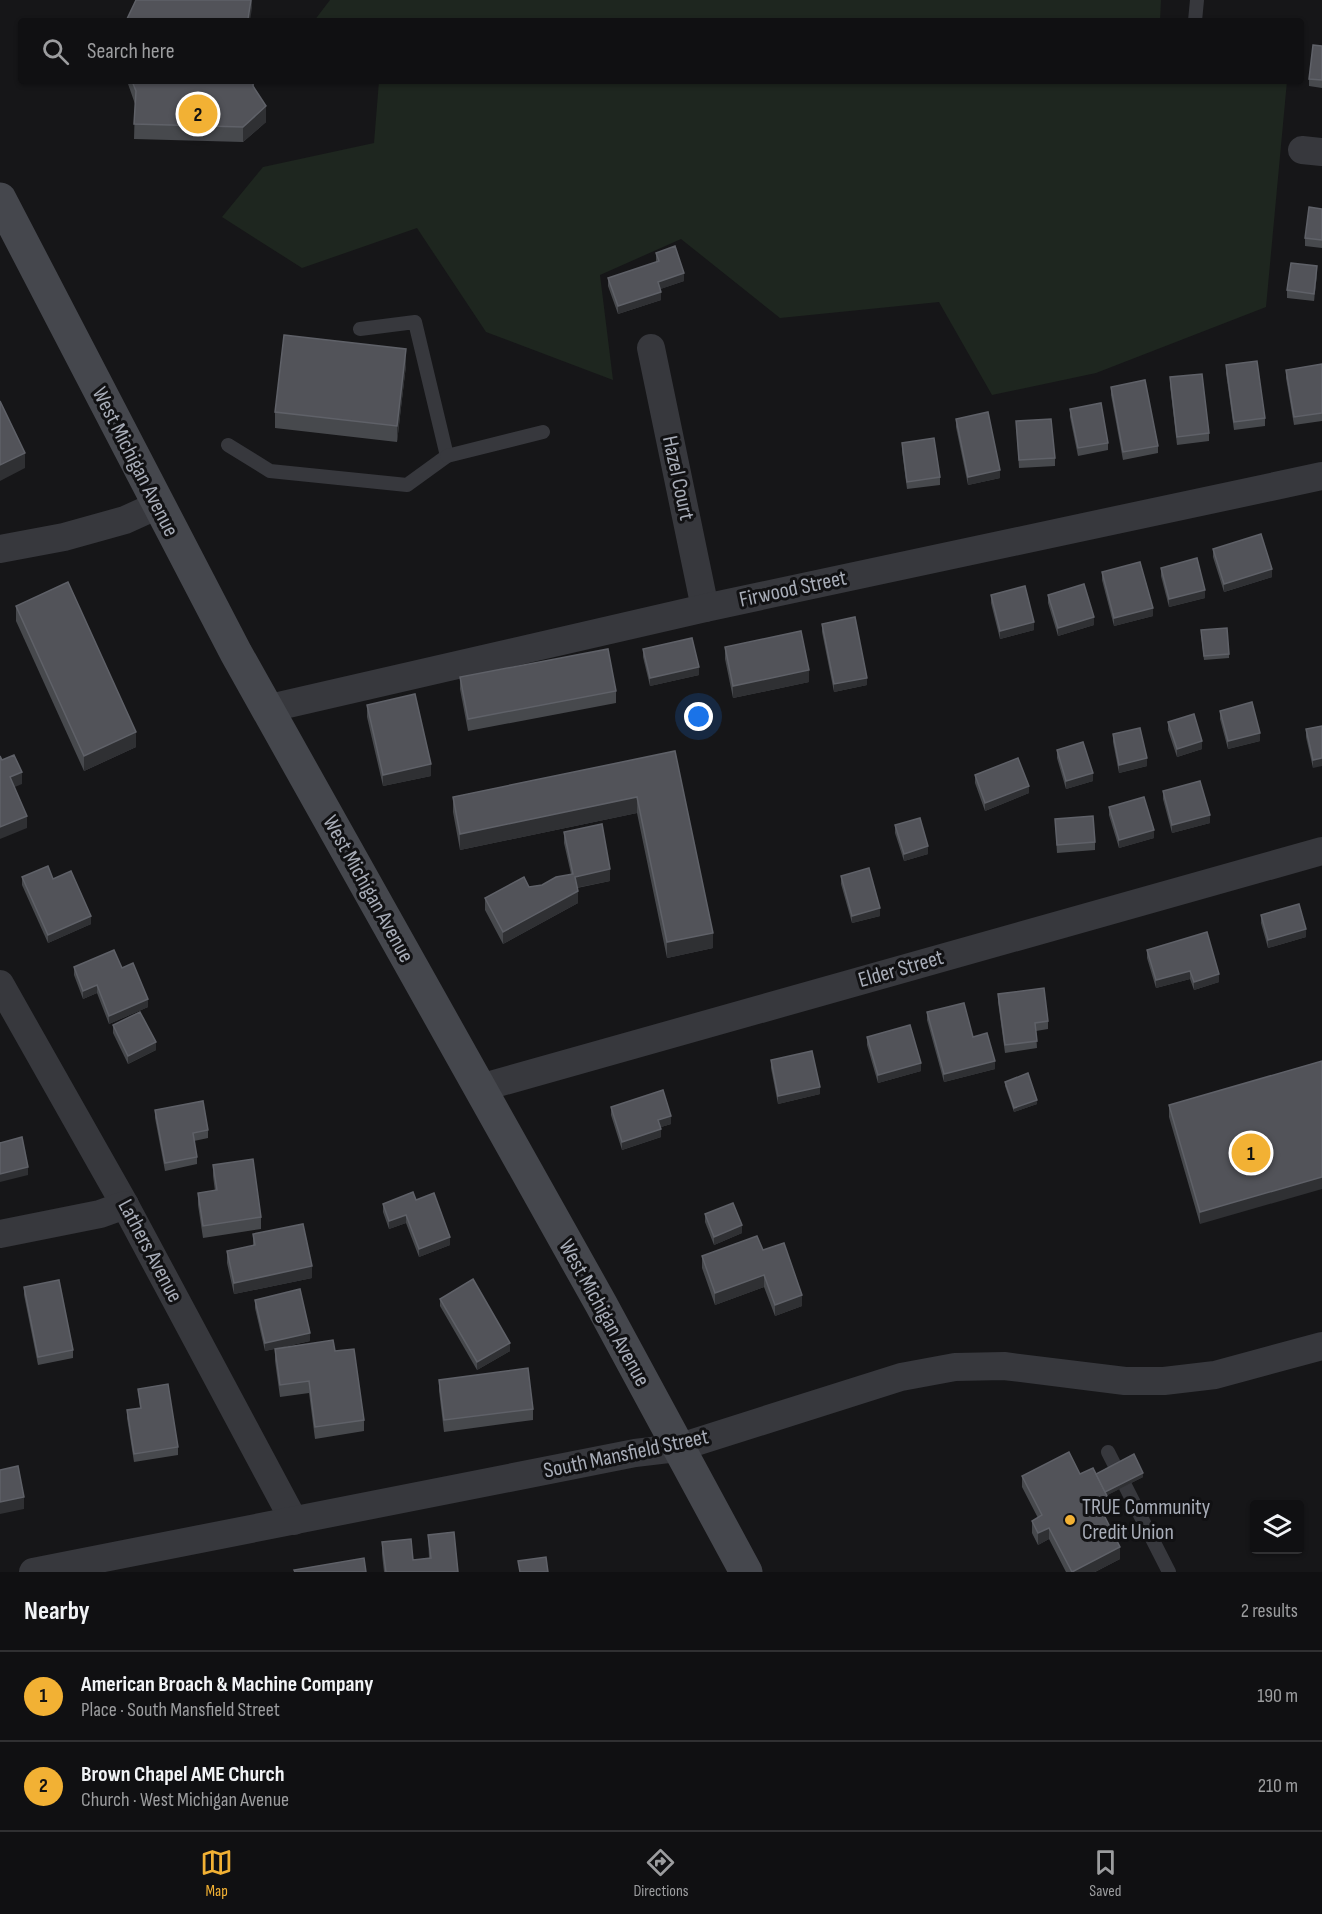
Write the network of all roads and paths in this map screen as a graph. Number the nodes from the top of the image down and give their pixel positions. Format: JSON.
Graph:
{"nodes":[{"id":1,"x":1197,"y":0,"type":"edge"},
{"id":2,"x":1195,"y":18,"type":"edge"},
{"id":3,"x":0,"y":199,"type":"edge"},
{"id":4,"x":360,"y":330,"type":"dead end"},
{"id":5,"x":651,"y":348,"type":"dead end"},
{"id":6,"x":543,"y":432,"type":"dead end"},
{"id":7,"x":228,"y":445,"type":"dead end"},
{"id":8,"x":447,"y":456,"type":"junction"},
{"id":9,"x":1322,"y":476,"type":"edge"},
{"id":10,"x":158,"y":505,"type":"junction"},
{"id":11,"x":0,"y":549,"type":"edge"},
{"id":12,"x":705,"y":608,"type":"junction"},
{"id":13,"x":266,"y":709,"type":"junction"},
{"id":14,"x":1322,"y":850,"type":"edge"},
{"id":15,"x":0,"y":984,"type":"edge"},
{"id":16,"x":480,"y":1088,"type":"junction"},
{"id":17,"x":125,"y":1205,"type":"junction"},
{"id":18,"x":0,"y":1234,"type":"edge"},
{"id":19,"x":1322,"y":1346,"type":"edge"},
{"id":20,"x":677,"y":1448,"type":"junction"},
{"id":21,"x":1108,"y":1452,"type":"dead end"},
{"id":22,"x":294,"y":1521,"type":"junction"},
{"id":23,"x":33,"y":1572,"type":"edge"},
{"id":24,"x":746,"y":1572,"type":"edge"},
{"id":25,"x":1169,"y":1572,"type":"edge"}],
"edges":[{"from":1,"to":2,"type":"lane"},
{"from":3,"to":10,"type":"main road","name":"West Michigan Avenue"},
{"from":4,"to":8,"type":"lane"},
{"from":5,"to":12,"type":"street","name":"Hazel Court"},
{"from":6,"to":8,"type":"lane"},
{"from":7,"to":8,"type":"lane"},
{"from":9,"to":12,"type":"street","name":"Firwood Street"},
{"from":10,"to":11,"type":"street"},
{"from":10,"to":13,"type":"main road","name":"West Michigan Avenue"},
{"from":12,"to":13,"type":"street","name":"Firwood Street"},
{"from":13,"to":16,"type":"main road","name":"West Michigan Avenue"},
{"from":14,"to":16,"type":"street","name":"Elder Street"},
{"from":15,"to":17,"type":"street","name":"Lathers Avenue"},
{"from":16,"to":20,"type":"main road","name":"West Michigan Avenue"},
{"from":17,"to":18,"type":"street"},
{"from":17,"to":22,"type":"street","name":"Lathers Avenue"},
{"from":19,"to":20,"type":"street","name":"South Mansfield Street"},
{"from":20,"to":22,"type":"street","name":"South Mansfield Street"},
{"from":20,"to":24,"type":"main road","name":"West Michigan Avenue"},
{"from":21,"to":25,"type":"lane"},
{"from":22,"to":23,"type":"street","name":"South Mansfield Street"}]}
